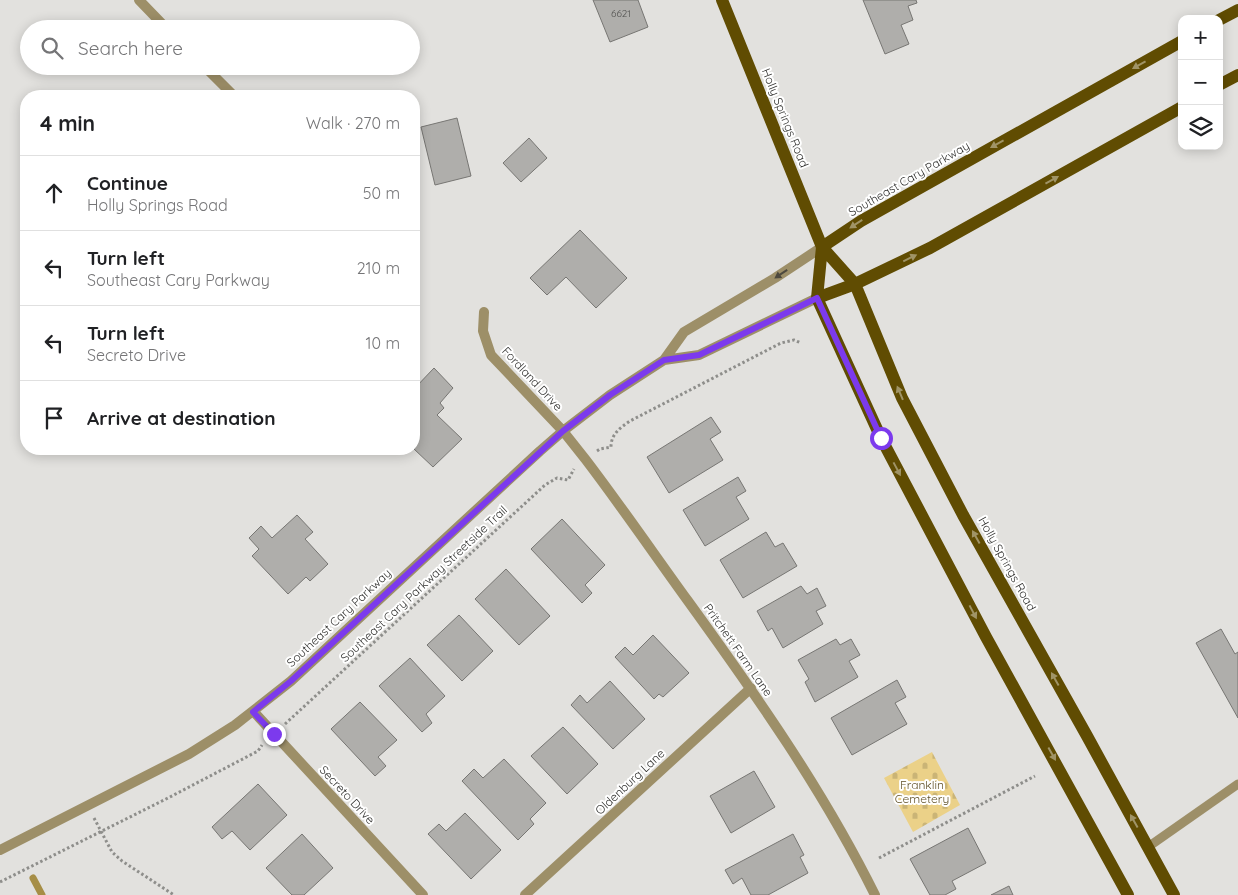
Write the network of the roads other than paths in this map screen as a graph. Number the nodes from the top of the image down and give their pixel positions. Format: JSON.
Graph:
{"nodes":[{"id":1,"x":139,"y":0,"type":"edge"},
{"id":2,"x":722,"y":0,"type":"edge"},
{"id":3,"x":1238,"y":10,"type":"edge"},
{"id":4,"x":1223,"y":18,"type":"edge"},
{"id":5,"x":159,"y":20,"type":"edge"},
{"id":6,"x":1178,"y":43,"type":"edge"},
{"id":7,"x":213,"y":75,"type":"edge"},
{"id":8,"x":1238,"y":75,"type":"edge"},
{"id":9,"x":1223,"y":83,"type":"edge"},
{"id":10,"x":228,"y":90,"type":"edge"},
{"id":11,"x":1178,"y":109,"type":"edge"},
{"id":12,"x":822,"y":247,"type":"junction"},
{"id":13,"x":855,"y":284,"type":"junction"},
{"id":14,"x":817,"y":298,"type":"junction"},
{"id":15,"x":484,"y":312,"type":"dead end"},
{"id":16,"x":664,"y":360,"type":"junction"},
{"id":17,"x":563,"y":431,"type":"junction"},
{"id":18,"x":751,"y":688,"type":"junction"},
{"id":19,"x":253,"y":712,"type":"junction"},
{"id":20,"x":1238,"y":784,"type":"edge"},
{"id":21,"x":1148,"y":846,"type":"junction"},
{"id":22,"x":0,"y":850,"type":"edge"},
{"id":23,"x":423,"y":895,"type":"edge"},
{"id":24,"x":525,"y":895,"type":"edge"},
{"id":25,"x":874,"y":895,"type":"edge"},
{"id":26,"x":1128,"y":895,"type":"edge"},
{"id":27,"x":1174,"y":895,"type":"edge"}],
"edges":[{"from":1,"to":5,"type":"street"},
{"from":2,"to":12,"type":"main road","name":"Holly Springs Road"},
{"from":3,"to":4,"type":"main road"},
{"from":6,"to":12,"type":"main road","name":"Southeast Cary Parkway","one_way":true},
{"from":7,"to":10,"type":"street"},
{"from":8,"to":9,"type":"main road"},
{"from":13,"to":11,"type":"main road","name":"Southeast Cary Parkway","one_way":true},
{"from":12,"to":13,"type":"main road","name":"Holly Springs Road"},
{"from":12,"to":14,"type":"main road","name":"Holly Springs Road"},
{"from":12,"to":16,"type":"street","name":"Southeast Cary Parkway","one_way":true},
{"from":13,"to":14,"type":"main road","name":"Southeast Cary Parkway"},
{"from":21,"to":13,"type":"main road","name":"Holly Springs Road","one_way":true},
{"from":14,"to":16,"type":"street","name":"Southeast Cary Parkway"},
{"from":14,"to":26,"type":"main road","one_way":true},
{"from":15,"to":17,"type":"street","name":"Fordland Drive"},
{"from":16,"to":17,"type":"street","name":"Southeast Cary Parkway"},
{"from":17,"to":18,"type":"street","name":"Pritchett Farm Lane"},
{"from":17,"to":19,"type":"street","name":"Southeast Cary Parkway"},
{"from":18,"to":24,"type":"street","name":"Oldenburg Lane"},
{"from":18,"to":25,"type":"street","name":"Pritchett Farm Lane"},
{"from":19,"to":22,"type":"street","name":"Southeast Cary Parkway"},
{"from":19,"to":23,"type":"street","name":"Secreto Drive"},
{"from":20,"to":21,"type":"lane"},
{"from":21,"to":27,"type":"main road","name":"Holly Springs Road"}]}
